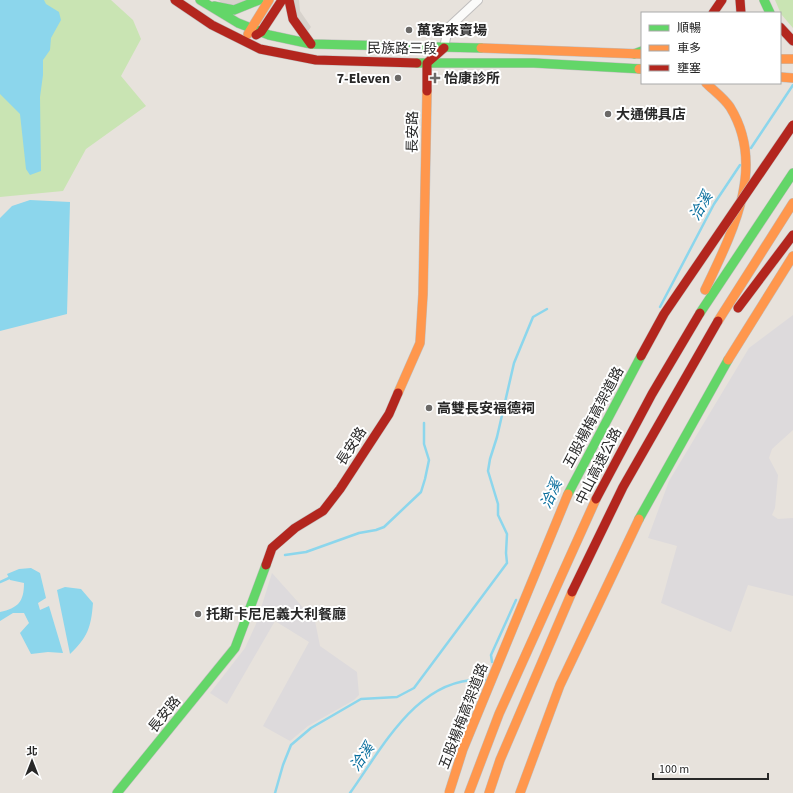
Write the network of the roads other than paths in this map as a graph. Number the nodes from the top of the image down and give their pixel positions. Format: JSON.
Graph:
{"nodes":[{"id":1,"x":175,"y":0,"type":"edge"},
{"id":2,"x":259,"y":0,"type":"edge"},
{"id":3,"x":270,"y":0,"type":"edge"},
{"id":4,"x":282,"y":0,"type":"edge"},
{"id":5,"x":289,"y":0,"type":"edge"},
{"id":6,"x":478,"y":0,"type":"edge"},
{"id":7,"x":722,"y":0,"type":"edge"},
{"id":8,"x":740,"y":0,"type":"edge"},
{"id":9,"x":764,"y":0,"type":"edge"},
{"id":10,"x":202,"y":1,"type":"edge"},
{"id":11,"x":714,"y":12,"type":"edge"},
{"id":12,"x":741,"y":12,"type":"edge"},
{"id":13,"x":770,"y":12,"type":"edge"},
{"id":14,"x":251,"y":28,"type":"junction"},
{"id":15,"x":781,"y":28,"type":"edge"},
{"id":16,"x":261,"y":32,"type":"junction"},
{"id":17,"x":793,"y":41,"type":"edge"},
{"id":18,"x":245,"y":42,"type":"junction"},
{"id":19,"x":311,"y":44,"type":"junction"},
{"id":20,"x":444,"y":48,"type":"junction"},
{"id":21,"x":639,"y":53,"type":"edge"},
{"id":22,"x":781,"y":59,"type":"edge"},
{"id":23,"x":793,"y":59,"type":"edge"},
{"id":24,"x":427,"y":63,"type":"junction"},
{"id":25,"x":641,"y":69,"type":"edge"},
{"id":26,"x":781,"y":77,"type":"edge"},
{"id":27,"x":793,"y":78,"type":"edge"},
{"id":28,"x":707,"y":84,"type":"edge"},
{"id":29,"x":793,"y":125,"type":"edge"},
{"id":30,"x":793,"y":173,"type":"edge"},
{"id":31,"x":793,"y":203,"type":"edge"},
{"id":32,"x":793,"y":235,"type":"edge"},
{"id":33,"x":793,"y":256,"type":"edge"},
{"id":34,"x":662,"y":375,"type":"junction"},
{"id":35,"x":683,"y":385,"type":"junction"},
{"id":36,"x":117,"y":793,"type":"edge"},
{"id":37,"x":449,"y":793,"type":"edge"},
{"id":38,"x":468,"y":793,"type":"edge"},
{"id":39,"x":489,"y":793,"type":"edge"},
{"id":40,"x":520,"y":793,"type":"edge"}],
"edges":[{"from":1,"to":18,"type":"main road","name":"民族路三段"},
{"from":2,"to":10,"type":"main road"},
{"from":3,"to":14,"type":"main road"},
{"from":4,"to":16,"type":"main road"},
{"from":5,"to":19,"type":"main road"},
{"from":6,"to":20,"type":"street"},
{"from":7,"to":11,"type":"main road"},
{"from":8,"to":12,"type":"main road"},
{"from":9,"to":13,"type":"main road"},
{"from":10,"to":14,"type":"main road","name":"民族路三段"},
{"from":14,"to":16,"type":"main road","name":"民族路三段"},
{"from":14,"to":18,"type":"main road"},
{"from":15,"to":17,"type":"main road"},
{"from":16,"to":18,"type":"main road"},
{"from":16,"to":19,"type":"main road","name":"民族路三段"},
{"from":18,"to":24,"type":"main road","name":"民族路三段"},
{"from":19,"to":20,"type":"main road","name":"民族路三段"},
{"from":20,"to":21,"type":"main road","name":"民族路三段"},
{"from":20,"to":24,"type":"main road"},
{"from":22,"to":23,"type":"main road"},
{"from":24,"to":25,"type":"main road","name":"民族路三段"},
{"from":24,"to":36,"type":"main road","name":"長安路"},
{"from":26,"to":27,"type":"main road"},
{"from":28,"to":34,"type":"main road"},
{"from":29,"to":37,"type":"main road","name":"五股楊梅高架道路","bridge":true},
{"from":30,"to":34,"type":"main road","name":"中山高速公路"},
{"from":31,"to":35,"type":"main road"},
{"from":32,"to":35,"type":"main road"},
{"from":33,"to":40,"type":"main road"},
{"from":34,"to":38,"type":"main road","name":"中山高速公路"},
{"from":35,"to":39,"type":"main road"}]}
